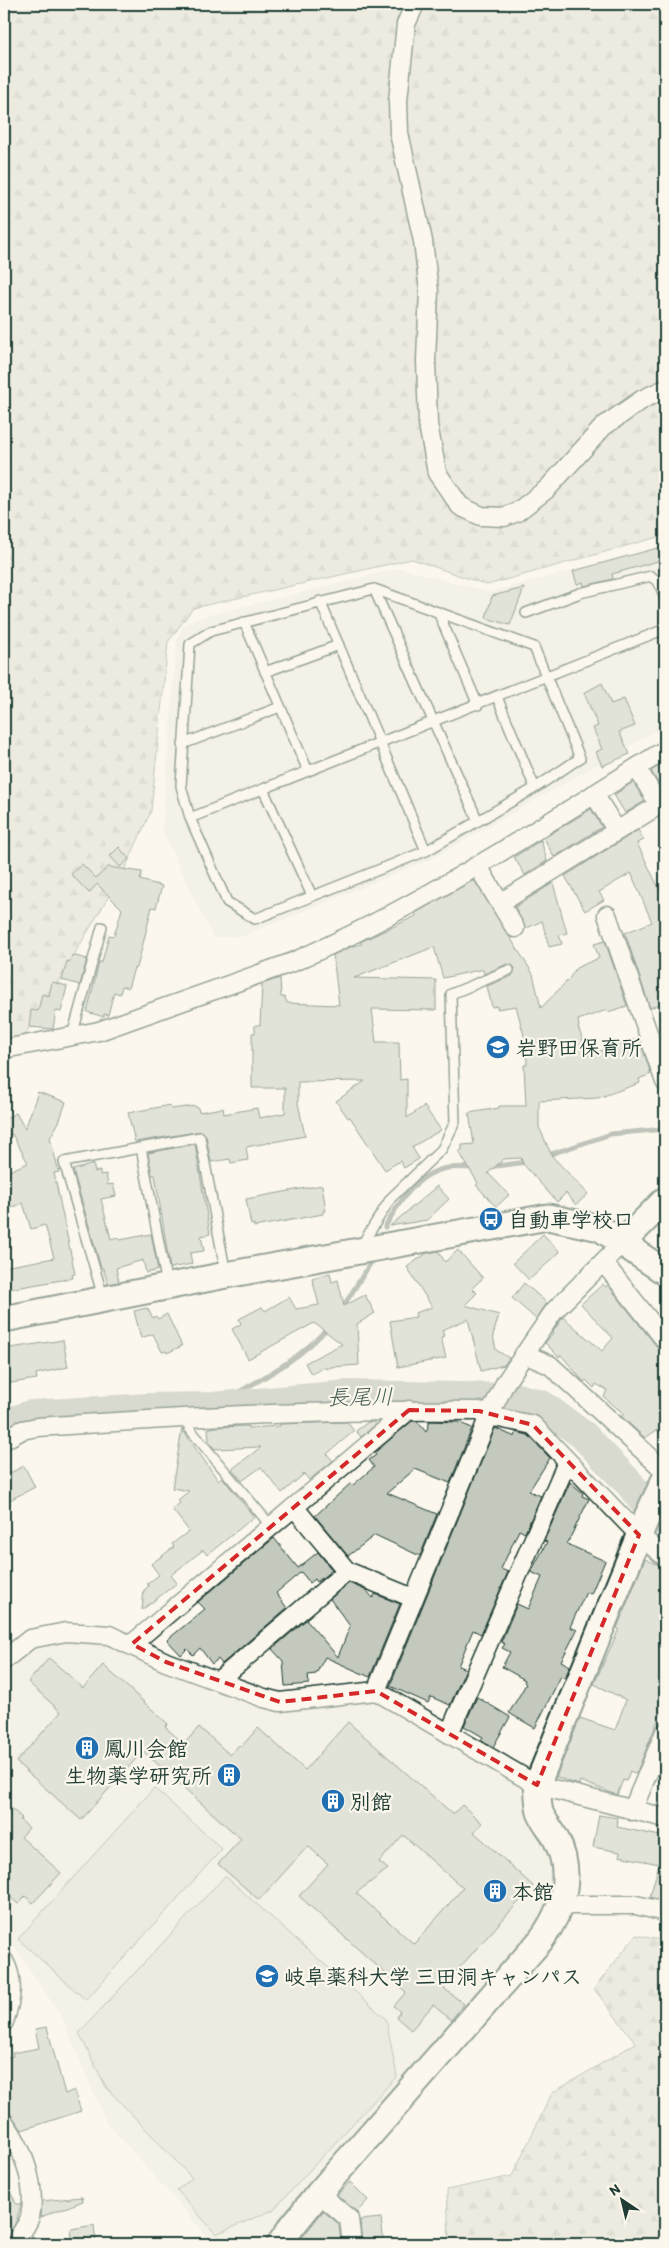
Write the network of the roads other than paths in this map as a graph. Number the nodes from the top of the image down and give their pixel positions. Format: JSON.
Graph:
{"nodes":[{"id":1,"x":415,"y":4,"type":"edge"},
{"id":2,"x":665,"y":389,"type":"edge"},
{"id":3,"x":374,"y":589,"type":"junction"},
{"id":4,"x":665,"y":598,"type":"edge"},
{"id":5,"x":320,"y":602,"type":"junction"},
{"id":6,"x":438,"y":612,"type":"junction"},
{"id":7,"x":526,"y":613,"type":"dead end"},
{"id":8,"x":244,"y":622,"type":"junction"},
{"id":9,"x":665,"y":629,"type":"edge"},
{"id":10,"x":339,"y":646,"type":"junction"},
{"id":11,"x":265,"y":672,"type":"junction"},
{"id":12,"x":547,"y":678,"type":"junction"},
{"id":13,"x":497,"y":697,"type":"junction"},
{"id":14,"x":478,"y":704,"type":"junction"},
{"id":15,"x":280,"y":707,"type":"junction"},
{"id":16,"x":434,"y":722,"type":"junction"},
{"id":17,"x":381,"y":743,"type":"junction"},
{"id":18,"x":183,"y":744,"type":"junction"},
{"id":19,"x":665,"y":750,"type":"edge"},
{"id":20,"x":637,"y":768,"type":"junction"},
{"id":21,"x":308,"y":771,"type":"junction"},
{"id":22,"x":535,"y":788,"type":"junction"},
{"id":23,"x":263,"y":789,"type":"junction"},
{"id":24,"x":594,"y":794,"type":"junction"},
{"id":25,"x":190,"y":818,"type":"junction"},
{"id":26,"x":478,"y":821,"type":"junction"},
{"id":27,"x":617,"y":831,"type":"junction"},
{"id":28,"x":426,"y":851,"type":"junction"},
{"id":29,"x":477,"y":865,"type":"junction"},
{"id":30,"x":312,"y":896,"type":"junction"},
{"id":31,"x":500,"y":903,"type":"junction"},
{"id":32,"x":607,"y":915,"type":"dead end"},
{"id":33,"x":102,"y":926,"type":"dead end"},
{"id":34,"x":515,"y":928,"type":"dead end"},
{"id":35,"x":510,"y":970,"type":"dead end"},
{"id":36,"x":72,"y":1036,"type":"junction"},
{"id":37,"x":4,"y":1049,"type":"edge"},
{"id":38,"x":665,"y":1082,"type":"edge"},
{"id":39,"x":142,"y":1148,"type":"junction"},
{"id":40,"x":665,"y":1200,"type":"edge"},
{"id":41,"x":622,"y":1243,"type":"junction"},
{"id":42,"x":358,"y":1251,"type":"junction"},
{"id":43,"x":603,"y":1262,"type":"junction"},
{"id":44,"x":665,"y":1272,"type":"edge"},
{"id":45,"x":226,"y":1275,"type":"junction"},
{"id":46,"x":167,"y":1286,"type":"junction"},
{"id":47,"x":104,"y":1300,"type":"junction"},
{"id":48,"x":4,"y":1319,"type":"edge"},
{"id":49,"x":665,"y":1340,"type":"edge"},
{"id":50,"x":524,"y":1354,"type":"junction"},
{"id":51,"x":409,"y":1410,"type":"junction"},
{"id":52,"x":491,"y":1411,"type":"junction"},
{"id":53,"x":190,"y":1417,"type":"junction"},
{"id":54,"x":4,"y":1440,"type":"edge"},
{"id":55,"x":567,"y":1462,"type":"junction"},
{"id":56,"x":665,"y":1471,"type":"edge"},
{"id":57,"x":661,"y":1488,"type":"edge"},
{"id":58,"x":294,"y":1507,"type":"junction"},
{"id":59,"x":271,"y":1526,"type":"junction"},
{"id":60,"x":642,"y":1528,"type":"junction"},
{"id":61,"x":665,"y":1557,"type":"edge"},
{"id":62,"x":347,"y":1571,"type":"junction"},
{"id":63,"x":413,"y":1598,"type":"junction"},
{"id":64,"x":132,"y":1644,"type":"junction"},
{"id":65,"x":4,"y":1660,"type":"edge"},
{"id":66,"x":218,"y":1681,"type":"junction"},
{"id":67,"x":376,"y":1691,"type":"junction"},
{"id":68,"x":665,"y":1732,"type":"edge"},
{"id":69,"x":449,"y":1734,"type":"junction"},
{"id":70,"x":537,"y":1785,"type":"junction"},
{"id":71,"x":632,"y":1811,"type":"junction"},
{"id":72,"x":665,"y":1818,"type":"edge"},
{"id":73,"x":562,"y":1905,"type":"junction"},
{"id":74,"x":665,"y":1912,"type":"edge"},
{"id":75,"x":4,"y":1961,"type":"edge"},
{"id":76,"x":4,"y":2022,"type":"edge"},
{"id":77,"x":4,"y":2122,"type":"edge"},
{"id":78,"x":319,"y":2193,"type":"junction"},
{"id":79,"x":14,"y":2244,"type":"edge"},
{"id":80,"x":280,"y":2244,"type":"edge"},
{"id":81,"x":352,"y":2244,"type":"edge"}],
"edges":[{"from":1,"to":2,"type":"street"},
{"from":3,"to":5,"type":"lane"},
{"from":3,"to":6,"type":"lane"},
{"from":3,"to":16,"type":"lane"},
{"from":4,"to":7,"type":"lane"},
{"from":5,"to":8,"type":"lane"},
{"from":5,"to":10,"type":"lane"},
{"from":6,"to":12,"type":"lane"},
{"from":6,"to":14,"type":"lane"},
{"from":8,"to":11,"type":"lane"},
{"from":8,"to":18,"type":"lane"},
{"from":9,"to":12,"type":"lane"},
{"from":10,"to":11,"type":"lane"},
{"from":10,"to":17,"type":"lane"},
{"from":11,"to":15,"type":"lane"},
{"from":12,"to":13,"type":"lane"},
{"from":12,"to":22,"type":"lane"},
{"from":13,"to":14,"type":"lane"},
{"from":13,"to":22,"type":"lane"},
{"from":14,"to":16,"type":"lane"},
{"from":15,"to":18,"type":"lane"},
{"from":15,"to":21,"type":"lane"},
{"from":16,"to":17,"type":"lane"},
{"from":16,"to":26,"type":"lane"},
{"from":17,"to":21,"type":"lane"},
{"from":17,"to":28,"type":"lane"},
{"from":18,"to":25,"type":"lane"},
{"from":19,"to":20,"type":"street"},
{"from":20,"to":24,"type":"street"},
{"from":20,"to":27,"type":"street"},
{"from":21,"to":23,"type":"lane"},
{"from":22,"to":26,"type":"lane"},
{"from":23,"to":25,"type":"lane"},
{"from":23,"to":30,"type":"lane"},
{"from":24,"to":27,"type":"street"},
{"from":24,"to":29,"type":"street"},
{"from":25,"to":30,"type":"lane"},
{"from":26,"to":28,"type":"lane"},
{"from":27,"to":31,"type":"street"},
{"from":28,"to":30,"type":"lane"},
{"from":29,"to":31,"type":"street"},
{"from":29,"to":36,"type":"street"},
{"from":31,"to":34,"type":"street"},
{"from":32,"to":38,"type":"street"},
{"from":33,"to":36,"type":"lane"},
{"from":35,"to":42,"type":"lane"},
{"from":36,"to":37,"type":"street"},
{"from":39,"to":45,"type":"lane"},
{"from":39,"to":46,"type":"lane"},
{"from":39,"to":47,"type":"lane"},
{"from":40,"to":41,"type":"street"},
{"from":41,"to":42,"type":"street"},
{"from":41,"to":43,"type":"street"},
{"from":41,"to":44,"type":"street"},
{"from":42,"to":45,"type":"street"},
{"from":43,"to":49,"type":"street"},
{"from":43,"to":50,"type":"street"},
{"from":45,"to":46,"type":"street"},
{"from":46,"to":47,"type":"street"},
{"from":47,"to":48,"type":"street"},
{"from":50,"to":52,"type":"street"},
{"from":50,"to":56,"type":"street"},
{"from":51,"to":52,"type":"street"},
{"from":51,"to":53,"type":"street"},
{"from":51,"to":58,"type":"street"},
{"from":52,"to":55,"type":"street"},
{"from":52,"to":63,"type":"street"},
{"from":53,"to":54,"type":"street"},
{"from":53,"to":59,"type":"lane"},
{"from":55,"to":60,"type":"street"},
{"from":55,"to":69,"type":"street"},
{"from":57,"to":60,"type":"street"},
{"from":58,"to":59,"type":"street"},
{"from":58,"to":62,"type":"street"},
{"from":59,"to":64,"type":"street"},
{"from":60,"to":61,"type":"street"},
{"from":60,"to":70,"type":"street"},
{"from":62,"to":63,"type":"street"},
{"from":62,"to":66,"type":"street"},
{"from":63,"to":67,"type":"street"},
{"from":64,"to":65,"type":"street"},
{"from":64,"to":66,"type":"street"},
{"from":66,"to":67,"type":"street"},
{"from":67,"to":69,"type":"street"},
{"from":68,"to":71,"type":"street"},
{"from":69,"to":70,"type":"street"},
{"from":70,"to":71,"type":"street"},
{"from":70,"to":73,"type":"street"},
{"from":71,"to":72,"type":"street"},
{"from":73,"to":74,"type":"street"},
{"from":73,"to":78,"type":"street"},
{"from":75,"to":76,"type":"street"},
{"from":77,"to":79,"type":"street"},
{"from":78,"to":80,"type":"street"},
{"from":78,"to":81,"type":"street"}]}
